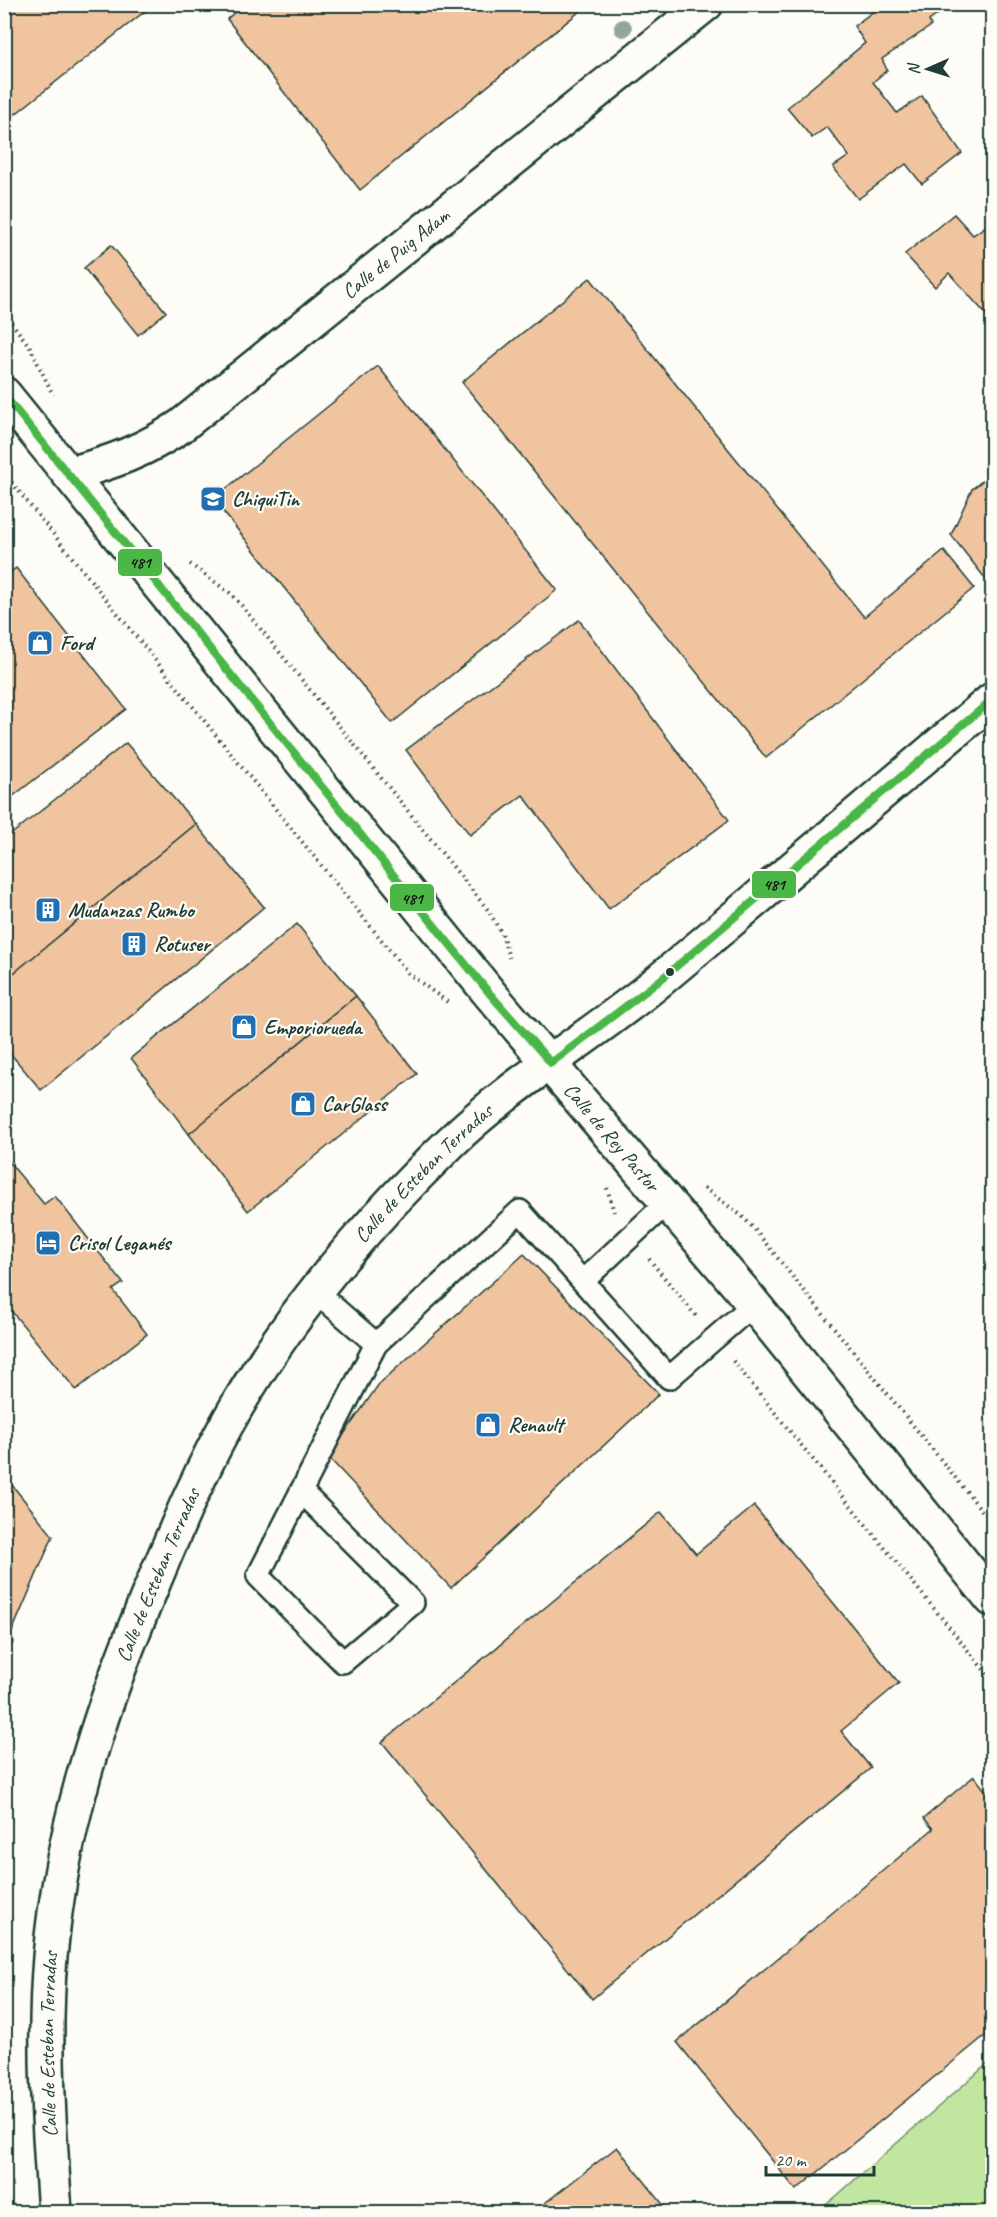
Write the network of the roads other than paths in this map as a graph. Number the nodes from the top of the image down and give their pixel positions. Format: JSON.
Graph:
{"nodes":[{"id":1,"x":699,"y":7,"type":"edge"},
{"id":2,"x":4,"y":394,"type":"edge"},
{"id":3,"x":69,"y":474,"type":"junction"},
{"id":4,"x":993,"y":699,"type":"edge"},
{"id":5,"x":551,"y":1063,"type":"junction"},
{"id":6,"x":668,"y":1202,"type":"junction"},
{"id":7,"x":583,"y":1281,"type":"junction"},
{"id":8,"x":315,"y":1291,"type":"junction"},
{"id":9,"x":754,"y":1305,"type":"junction"},
{"id":10,"x":376,"y":1344,"type":"junction"},
{"id":11,"x":301,"y":1491,"type":"junction"},
{"id":12,"x":993,"y":1599,"type":"edge"},
{"id":13,"x":56,"y":2212,"type":"edge"}],
"edges":[{"from":1,"to":3,"type":"street","name":"Calle de Puig Adam"},
{"from":2,"to":3,"type":"street","name":"Calle de Rey Pastor"},
{"from":3,"to":5,"type":"street","name":"Calle de Rey Pastor"},
{"from":4,"to":5,"type":"street","name":"Calle de Esteban Terradas"},
{"from":5,"to":6,"type":"street","name":"Calle de Rey Pastor"},
{"from":5,"to":8,"type":"street","name":"Calle de Esteban Terradas"},
{"from":6,"to":7,"type":"lane"},
{"from":6,"to":9,"type":"street","name":"Calle de Rey Pastor"},
{"from":7,"to":9,"type":"lane"},
{"from":7,"to":10,"type":"lane"},
{"from":8,"to":10,"type":"lane"},
{"from":8,"to":13,"type":"street","name":"Calle de Esteban Terradas"},
{"from":9,"to":12,"type":"street","name":"Calle de Rey Pastor"},
{"from":10,"to":11,"type":"lane"},
{"from":11,"to":11,"type":"lane"}]}
